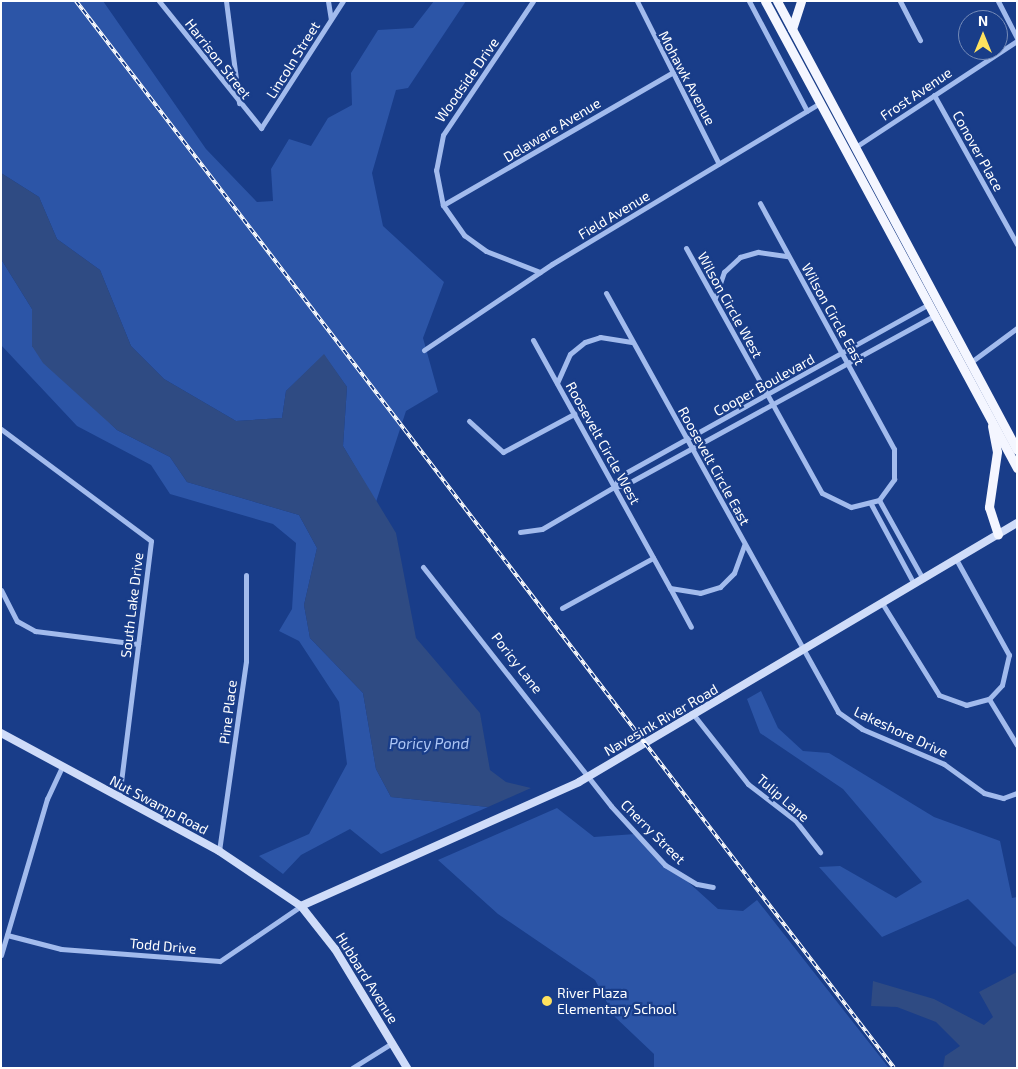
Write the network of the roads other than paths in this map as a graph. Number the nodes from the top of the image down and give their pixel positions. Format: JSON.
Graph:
{"nodes":[{"id":1,"x":159,"y":1,"type":"edge"},
{"id":2,"x":226,"y":1,"type":"edge"},
{"id":3,"x":328,"y":1,"type":"edge"},
{"id":4,"x":343,"y":1,"type":"edge"},
{"id":5,"x":533,"y":1,"type":"edge"},
{"id":6,"x":637,"y":1,"type":"edge"},
{"id":7,"x":749,"y":1,"type":"edge"},
{"id":8,"x":765,"y":1,"type":"edge"},
{"id":9,"x":777,"y":1,"type":"edge"},
{"id":10,"x":801,"y":1,"type":"edge"},
{"id":11,"x":900,"y":1,"type":"edge"},
{"id":12,"x":998,"y":1,"type":"edge"},
{"id":13,"x":332,"y":19,"type":"junction"},
{"id":14,"x":792,"y":29,"type":"junction"},
{"id":15,"x":1017,"y":39,"type":"edge"},
{"id":16,"x":920,"y":40,"type":"dead end"},
{"id":17,"x":672,"y":73,"type":"junction"},
{"id":18,"x":934,"y":95,"type":"junction"},
{"id":19,"x":239,"y":104,"type":"junction"},
{"id":20,"x":818,"y":104,"type":"junction"},
{"id":21,"x":807,"y":111,"type":"junction"},
{"id":22,"x":261,"y":128,"type":"joint"},
{"id":23,"x":854,"y":148,"type":"junction"},
{"id":24,"x":719,"y":164,"type":"junction"},
{"id":25,"x":760,"y":203,"type":"dead end"},
{"id":26,"x":443,"y":205,"type":"junction"},
{"id":27,"x":1017,"y":244,"type":"edge"},
{"id":28,"x":686,"y":248,"type":"dead end"},
{"id":29,"x":788,"y":256,"type":"junction"},
{"id":30,"x":540,"y":272,"type":"junction"},
{"id":31,"x":606,"y":293,"type":"dead end"},
{"id":32,"x":715,"y":298,"type":"junction"},
{"id":33,"x":929,"y":304,"type":"junction"},
{"id":34,"x":935,"y":315,"type":"junction"},
{"id":35,"x":1017,"y":328,"type":"edge"},
{"id":36,"x":533,"y":340,"type":"dead end"},
{"id":37,"x":632,"y":342,"type":"junction"},
{"id":38,"x":424,"y":350,"type":"dead end"},
{"id":39,"x":843,"y":354,"type":"junction"},
{"id":40,"x":971,"y":362,"type":"junction"},
{"id":41,"x":847,"y":363,"type":"junction"},
{"id":42,"x":557,"y":383,"type":"junction"},
{"id":43,"x":767,"y":396,"type":"junction"},
{"id":44,"x":772,"y":404,"type":"junction"},
{"id":45,"x":574,"y":414,"type":"junction"},
{"id":46,"x":989,"y":414,"type":"junction"},
{"id":47,"x":470,"y":421,"type":"dead end"},
{"id":48,"x":1,"y":429,"type":"edge"},
{"id":49,"x":687,"y":440,"type":"junction"},
{"id":50,"x":692,"y":449,"type":"junction"},
{"id":51,"x":1017,"y":450,"type":"edge"},
{"id":52,"x":1017,"y":468,"type":"edge"},
{"id":53,"x":614,"y":487,"type":"junction"},
{"id":54,"x":879,"y":500,"type":"junction"},
{"id":55,"x":871,"y":504,"type":"junction"},
{"id":56,"x":1017,"y":523,"type":"edge"},
{"id":57,"x":520,"y":532,"type":"dead end"},
{"id":58,"x":998,"y":535,"type":"junction"},
{"id":59,"x":744,"y":545,"type":"junction"},
{"id":60,"x":653,"y":558,"type":"junction"},
{"id":61,"x":956,"y":559,"type":"junction"},
{"id":62,"x":423,"y":567,"type":"dead end"},
{"id":63,"x":246,"y":575,"type":"dead end"},
{"id":64,"x":923,"y":578,"type":"junction"},
{"id":65,"x":914,"y":584,"type":"junction"},
{"id":66,"x":670,"y":588,"type":"junction"},
{"id":67,"x":1,"y":590,"type":"edge"},
{"id":68,"x":882,"y":603,"type":"junction"},
{"id":69,"x":562,"y":608,"type":"dead end"},
{"id":70,"x":691,"y":627,"type":"dead end"},
{"id":71,"x":138,"y":644,"type":"junction"},
{"id":72,"x":802,"y":650,"type":"junction"},
{"id":73,"x":989,"y":699,"type":"junction"},
{"id":74,"x":693,"y":714,"type":"junction"},
{"id":75,"x":1,"y":733,"type":"edge"},
{"id":76,"x":1017,"y":745,"type":"edge"},
{"id":77,"x":62,"y":767,"type":"junction"},
{"id":78,"x":589,"y":776,"type":"junction"},
{"id":79,"x":1017,"y":792,"type":"edge"},
{"id":80,"x":119,"y":797,"type":"junction"},
{"id":81,"x":219,"y":851,"type":"junction"},
{"id":82,"x":820,"y":852,"type":"dead end"},
{"id":83,"x":713,"y":887,"type":"dead end"},
{"id":84,"x":301,"y":906,"type":"junction"},
{"id":85,"x":8,"y":935,"type":"junction"},
{"id":86,"x":1,"y":955,"type":"edge"},
{"id":87,"x":392,"y":1043,"type":"junction"},
{"id":88,"x":352,"y":1068,"type":"edge"},
{"id":89,"x":407,"y":1068,"type":"edge"}],
"edges":[{"from":1,"to":19,"type":"street","name":"Harrison Street"},
{"from":2,"to":19,"type":"street"},
{"from":3,"to":13,"type":"street"},
{"from":4,"to":13,"type":"street","name":"Lincoln Street"},
{"from":5,"to":26,"type":"street","name":"Woodside Drive"},
{"from":6,"to":17,"type":"street","name":"Mohawk Avenue"},
{"from":7,"to":21,"type":"street"},
{"from":8,"to":20,"type":"highway"},
{"from":9,"to":14,"type":"highway"},
{"from":10,"to":14,"type":"highway"},
{"from":11,"to":16,"type":"street"},
{"from":12,"to":15,"type":"street"},
{"from":13,"to":22,"type":"street","name":"Lincoln Street"},
{"from":14,"to":23,"type":"highway"},
{"from":15,"to":18,"type":"street","name":"Frost Avenue"},
{"from":17,"to":24,"type":"street","name":"Mohawk Avenue"},
{"from":17,"to":26,"type":"street","name":"Delaware Avenue"},
{"from":18,"to":23,"type":"street","name":"Frost Avenue"},
{"from":18,"to":27,"type":"street","name":"Conover Place"},
{"from":19,"to":22,"type":"street","name":"Harrison Street"},
{"from":20,"to":21,"type":"street","name":"Field Avenue"},
{"from":20,"to":33,"type":"highway"},
{"from":21,"to":24,"type":"street","name":"Field Avenue"},
{"from":23,"to":40,"type":"highway"},
{"from":24,"to":30,"type":"street","name":"Field Avenue"},
{"from":25,"to":29,"type":"street","name":"Wilson Circle East"},
{"from":26,"to":30,"type":"street","name":"Woodside Drive"},
{"from":28,"to":32,"type":"street","name":"Wilson Circle West"},
{"from":29,"to":32,"type":"street"},
{"from":29,"to":39,"type":"street","name":"Wilson Circle East"},
{"from":30,"to":38,"type":"street","name":"Field Avenue"},
{"from":31,"to":37,"type":"street","name":"Roosevelt Circle East"},
{"from":32,"to":43,"type":"street","name":"Wilson Circle West"},
{"from":33,"to":34,"type":"highway"},
{"from":33,"to":39,"type":"street","name":"Cooper Boulevard"},
{"from":34,"to":41,"type":"street","name":"Cooper Boulevard"},
{"from":34,"to":46,"type":"highway"},
{"from":35,"to":40,"type":"street"},
{"from":36,"to":42,"type":"street","name":"Roosevelt Circle West"},
{"from":37,"to":42,"type":"street"},
{"from":37,"to":49,"type":"street","name":"Roosevelt Circle East"},
{"from":39,"to":41,"type":"street","name":"Wilson Circle East"},
{"from":39,"to":43,"type":"street","name":"Cooper Boulevard"},
{"from":40,"to":51,"type":"highway"},
{"from":41,"to":44,"type":"street","name":"Cooper Boulevard"},
{"from":41,"to":54,"type":"street","name":"Wilson Circle East"},
{"from":42,"to":45,"type":"street","name":"Roosevelt Circle West"},
{"from":43,"to":44,"type":"street","name":"Wilson Circle West"},
{"from":43,"to":49,"type":"street","name":"Cooper Boulevard"},
{"from":44,"to":50,"type":"street","name":"Cooper Boulevard"},
{"from":44,"to":55,"type":"street","name":"Wilson Circle West"},
{"from":45,"to":47,"type":"street"},
{"from":45,"to":53,"type":"street","name":"Roosevelt Circle West"},
{"from":46,"to":52,"type":"highway"},
{"from":46,"to":58,"type":"highway"},
{"from":48,"to":71,"type":"street","name":"South Lake Drive"},
{"from":49,"to":50,"type":"street","name":"Roosevelt Circle East"},
{"from":49,"to":53,"type":"street","name":"Cooper Boulevard"},
{"from":50,"to":53,"type":"street","name":"Cooper Boulevard"},
{"from":50,"to":59,"type":"street","name":"Roosevelt Circle East"},
{"from":53,"to":57,"type":"street","name":"Cooper Boulevard"},
{"from":53,"to":60,"type":"street","name":"Roosevelt Circle West"},
{"from":54,"to":55,"type":"street"},
{"from":54,"to":64,"type":"street"},
{"from":55,"to":65,"type":"street"},
{"from":56,"to":58,"type":"main road","name":"Navesink River Road"},
{"from":58,"to":61,"type":"main road","name":"Navesink River Road"},
{"from":59,"to":66,"type":"street"},
{"from":59,"to":72,"type":"street","name":"Roosevelt Circle East"},
{"from":60,"to":66,"type":"street","name":"Roosevelt Circle West"},
{"from":60,"to":69,"type":"street"},
{"from":61,"to":64,"type":"main road","name":"Navesink River Road"},
{"from":61,"to":73,"type":"street"},
{"from":62,"to":78,"type":"street","name":"Poricy Lane"},
{"from":63,"to":81,"type":"street","name":"Pine Place"},
{"from":64,"to":65,"type":"main road","name":"Navesink River Road"},
{"from":65,"to":68,"type":"main road","name":"Navesink River Road"},
{"from":66,"to":70,"type":"street"},
{"from":67,"to":71,"type":"street"},
{"from":68,"to":72,"type":"main road","name":"Navesink River Road"},
{"from":68,"to":73,"type":"street"},
{"from":71,"to":80,"type":"street","name":"South Lake Drive"},
{"from":72,"to":74,"type":"main road","name":"Navesink River Road"},
{"from":72,"to":79,"type":"street","name":"Lakeshore Drive"},
{"from":73,"to":76,"type":"street"},
{"from":74,"to":78,"type":"main road","name":"Navesink River Road"},
{"from":74,"to":82,"type":"street","name":"Tulip Lane"},
{"from":75,"to":77,"type":"main road","name":"Nut Swamp Road"},
{"from":77,"to":80,"type":"main road","name":"Nut Swamp Road"},
{"from":77,"to":85,"type":"street"},
{"from":78,"to":83,"type":"street","name":"Cherry Street"},
{"from":78,"to":84,"type":"main road","name":"Navesink River Road"},
{"from":80,"to":81,"type":"main road","name":"Nut Swamp Road"},
{"from":81,"to":84,"type":"main road","name":"Nut Swamp Road"},
{"from":84,"to":85,"type":"street","name":"Todd Drive"},
{"from":84,"to":87,"type":"main road","name":"Hubbard Avenue"},
{"from":85,"to":86,"type":"street"},
{"from":87,"to":88,"type":"street"},
{"from":87,"to":89,"type":"main road","name":"Hubbard Avenue"}]}
